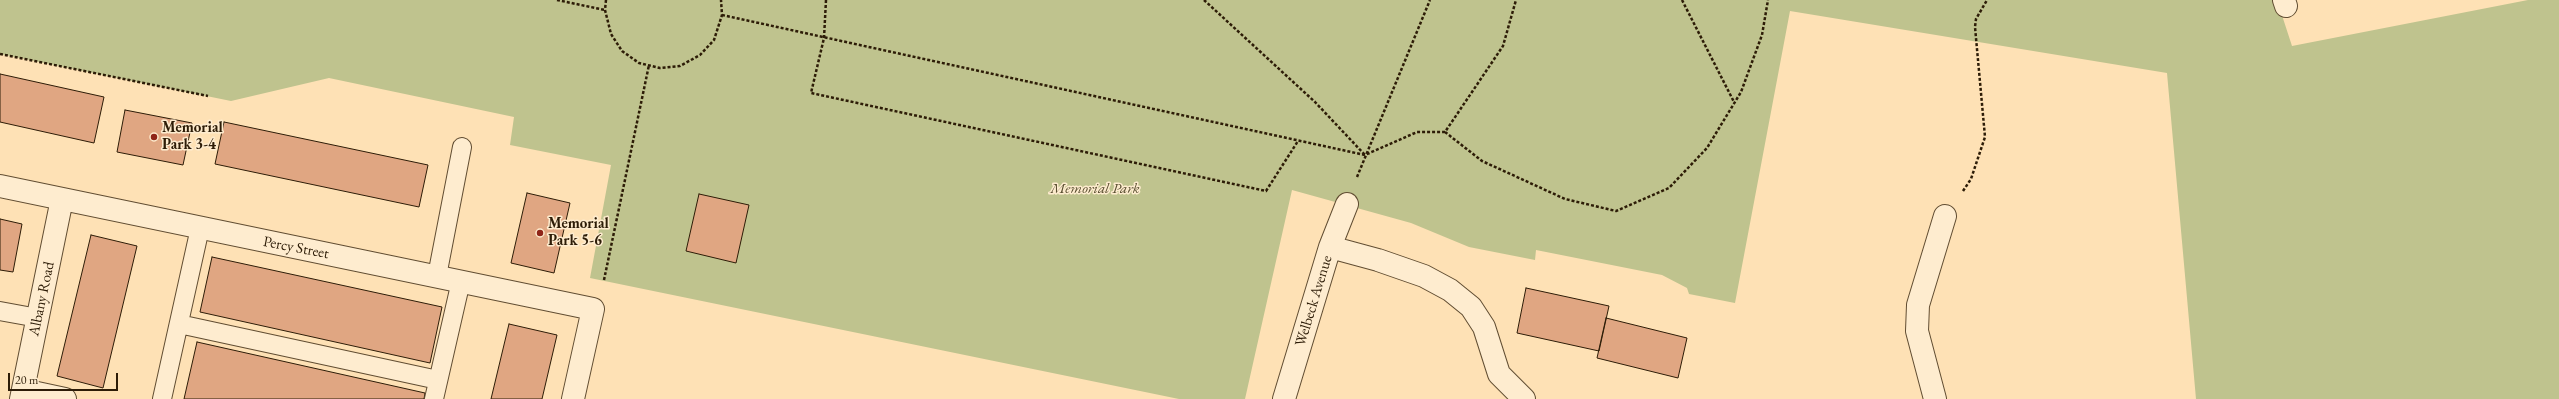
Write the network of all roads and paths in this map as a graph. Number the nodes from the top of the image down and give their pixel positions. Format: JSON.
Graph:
{"nodes":[{"id":1,"x":557,"y":0,"type":"edge"},
{"id":2,"x":606,"y":0,"type":"edge"},
{"id":3,"x":721,"y":0,"type":"edge"},
{"id":4,"x":826,"y":0,"type":"edge"},
{"id":5,"x":1204,"y":0,"type":"edge"},
{"id":6,"x":1430,"y":0,"type":"edge"},
{"id":7,"x":1516,"y":0,"type":"edge"},
{"id":8,"x":1682,"y":0,"type":"edge"},
{"id":9,"x":1768,"y":0,"type":"edge"},
{"id":10,"x":1987,"y":0,"type":"edge"},
{"id":11,"x":605,"y":10,"type":"junction"},
{"id":12,"x":722,"y":16,"type":"junction"},
{"id":13,"x":824,"y":38,"type":"junction"},
{"id":14,"x":0,"y":54,"type":"edge"},
{"id":15,"x":649,"y":65,"type":"junction"},
{"id":16,"x":208,"y":96,"type":"dead end"},
{"id":17,"x":1734,"y":103,"type":"junction"},
{"id":18,"x":1445,"y":132,"type":"junction"},
{"id":19,"x":1298,"y":141,"type":"junction"},
{"id":20,"x":462,"y":147,"type":"dead end"},
{"id":21,"x":1365,"y":155,"type":"junction"},
{"id":22,"x":0,"y":186,"type":"edge"},
{"id":23,"x":62,"y":199,"type":"junction"},
{"id":24,"x":1347,"y":204,"type":"joint"},
{"id":25,"x":1945,"y":216,"type":"joint"},
{"id":26,"x":200,"y":228,"type":"junction"},
{"id":27,"x":1330,"y":247,"type":"junction"},
{"id":28,"x":437,"y":276,"type":"junction"},
{"id":29,"x":461,"y":281,"type":"junction"},
{"id":30,"x":593,"y":309,"type":"junction"},
{"id":31,"x":0,"y":311,"type":"edge"},
{"id":32,"x":38,"y":318,"type":"junction"},
{"id":33,"x":179,"y":324,"type":"junction"},
{"id":34,"x":438,"y":380,"type":"junction"},
{"id":35,"x":22,"y":394,"type":"edge"},
{"id":36,"x":66,"y":399,"type":"edge"},
{"id":37,"x":162,"y":399,"type":"edge"},
{"id":38,"x":434,"y":399,"type":"edge"},
{"id":39,"x":573,"y":399,"type":"edge"},
{"id":40,"x":1284,"y":399,"type":"edge"},
{"id":41,"x":1524,"y":399,"type":"edge"},
{"id":42,"x":1935,"y":399,"type":"edge"}],
"edges":[{"from":1,"to":11,"type":"path"},
{"from":2,"to":11,"type":"path"},
{"from":3,"to":12,"type":"path"},
{"from":4,"to":13,"type":"path"},
{"from":5,"to":21,"type":"path"},
{"from":6,"to":21,"type":"path"},
{"from":7,"to":18,"type":"path"},
{"from":8,"to":17,"type":"path"},
{"from":9,"to":17,"type":"path"},
{"from":10,"to":25,"type":"path"},
{"from":11,"to":15,"type":"path"},
{"from":12,"to":13,"type":"path"},
{"from":12,"to":15,"type":"path"},
{"from":13,"to":19,"type":"path"},
{"from":13,"to":19,"type":"path"},
{"from":14,"to":16,"type":"path"},
{"from":15,"to":30,"type":"path"},
{"from":17,"to":18,"type":"path"},
{"from":18,"to":21,"type":"path"},
{"from":19,"to":21,"type":"path"},
{"from":20,"to":28,"type":"lane"},
{"from":21,"to":24,"type":"path"},
{"from":22,"to":23,"type":"street","name":"Percy Street"},
{"from":23,"to":26,"type":"street","name":"Percy Street"},
{"from":23,"to":32,"type":"street","name":"Albany Road"},
{"from":24,"to":27,"type":"street","name":"Welbeck Avenue"},
{"from":25,"to":42,"type":"street"},
{"from":26,"to":28,"type":"street","name":"Percy Street"},
{"from":26,"to":33,"type":"lane"},
{"from":27,"to":40,"type":"street","name":"Welbeck Avenue"},
{"from":27,"to":41,"type":"street"},
{"from":28,"to":29,"type":"street","name":"Percy Street"},
{"from":29,"to":30,"type":"street","name":"Percy Street"},
{"from":29,"to":34,"type":"lane"},
{"from":30,"to":39,"type":"street"},
{"from":31,"to":32,"type":"lane"},
{"from":32,"to":35,"type":"street","name":"Albany Road"},
{"from":33,"to":34,"type":"lane"},
{"from":33,"to":37,"type":"lane"},
{"from":34,"to":38,"type":"lane"},
{"from":35,"to":36,"type":"street"}]}
